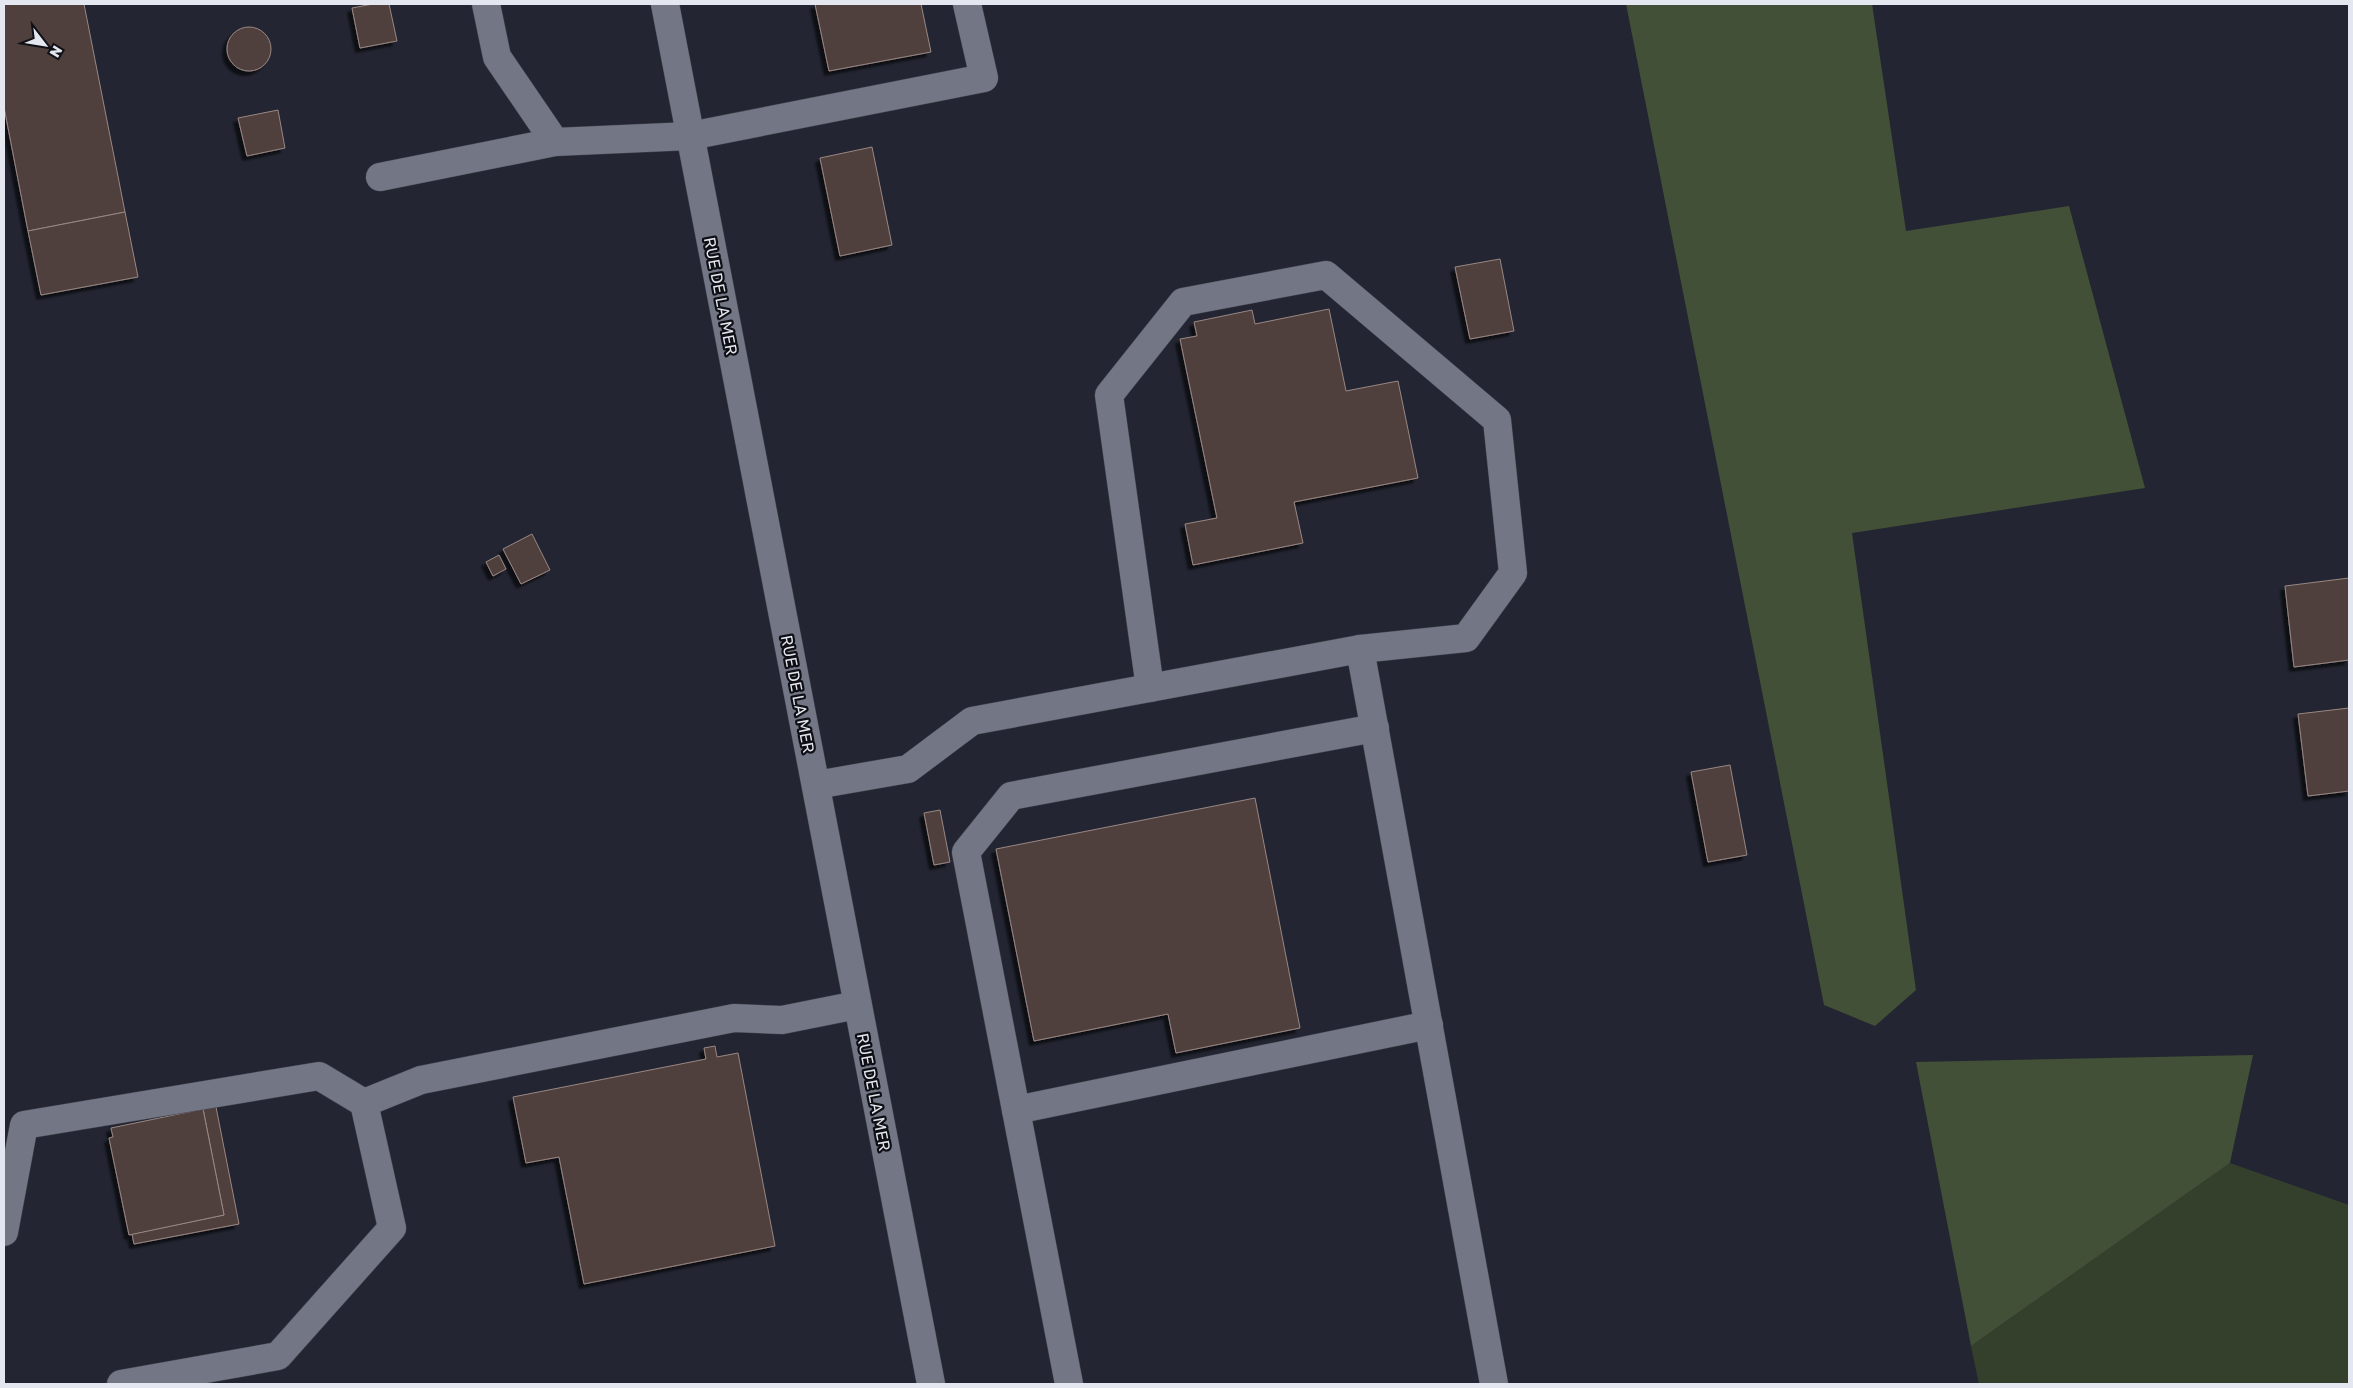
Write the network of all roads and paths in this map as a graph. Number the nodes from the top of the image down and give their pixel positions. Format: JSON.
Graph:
{"nodes":[{"id":1,"x":486,"y":4,"type":"edge"},
{"id":2,"x":665,"y":4,"type":"edge"},
{"id":3,"x":967,"y":4,"type":"edge"},
{"id":4,"x":690,"y":136,"type":"junction"},
{"id":5,"x":555,"y":142,"type":"junction"},
{"id":6,"x":380,"y":177,"type":"dead end"},
{"id":7,"x":1360,"y":649,"type":"junction"},
{"id":8,"x":1150,"y":688,"type":"junction"},
{"id":9,"x":1375,"y":728,"type":"junction"},
{"id":10,"x":816,"y":785,"type":"junction"},
{"id":11,"x":857,"y":1005,"type":"junction"},
{"id":12,"x":1429,"y":1025,"type":"junction"},
{"id":13,"x":364,"y":1103,"type":"junction"},
{"id":14,"x":1016,"y":1110,"type":"junction"},
{"id":15,"x":4,"y":1232,"type":"edge"},
{"id":16,"x":121,"y":1384,"type":"edge"},
{"id":17,"x":927,"y":1384,"type":"edge"},
{"id":18,"x":1069,"y":1384,"type":"edge"},
{"id":19,"x":1494,"y":1384,"type":"edge"}],
"edges":[{"from":1,"to":5,"type":"street"},
{"from":2,"to":4,"type":"street","name":"RUE DE LA MER"},
{"from":3,"to":4,"type":"street"},
{"from":4,"to":5,"type":"street"},
{"from":4,"to":10,"type":"street","name":"RUE DE LA MER"},
{"from":5,"to":6,"type":"street"},
{"from":7,"to":8,"type":"street"},
{"from":7,"to":8,"type":"street"},
{"from":7,"to":9,"type":"street"},
{"from":8,"to":10,"type":"street"},
{"from":9,"to":12,"type":"street"},
{"from":9,"to":14,"type":"street"},
{"from":10,"to":11,"type":"street","name":"RUE DE LA MER"},
{"from":11,"to":13,"type":"street"},
{"from":11,"to":17,"type":"street","name":"RUE DE LA MER"},
{"from":12,"to":14,"type":"street"},
{"from":12,"to":19,"type":"street"},
{"from":13,"to":15,"type":"street"},
{"from":13,"to":16,"type":"street"},
{"from":14,"to":18,"type":"street"}]}
